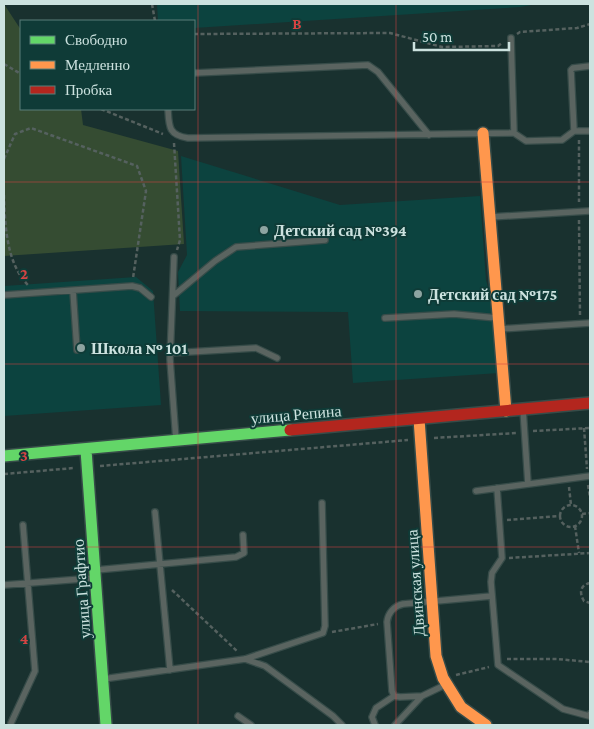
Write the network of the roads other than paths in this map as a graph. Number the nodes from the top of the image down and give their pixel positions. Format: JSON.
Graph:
{"nodes":[{"id":1,"x":510,"y":38,"type":"road end"},
{"id":2,"x":590,"y":66,"type":"edge"},
{"id":3,"x":195,"y":73,"type":"edge"},
{"id":4,"x":168,"y":110,"type":"edge"},
{"id":5,"x":574,"y":131,"type":"junction"},
{"id":6,"x":590,"y":131,"type":"edge"},
{"id":7,"x":514,"y":133,"type":"junction"},
{"id":8,"x":429,"y":134,"type":"junction"},
{"id":9,"x":483,"y":134,"type":"junction"},
{"id":10,"x":589,"y":211,"type":"edge"},
{"id":11,"x":490,"y":217,"type":"junction"},
{"id":12,"x":325,"y":240,"type":"dead end"},
{"id":13,"x":174,"y":257,"type":"road end"},
{"id":14,"x":73,"y":291,"type":"junction"},
{"id":15,"x":4,"y":295,"type":"edge"},
{"id":16,"x":173,"y":296,"type":"junction"},
{"id":17,"x":150,"y":297,"type":"dead end"},
{"id":18,"x":385,"y":318,"type":"dead end"},
{"id":19,"x":590,"y":323,"type":"edge"},
{"id":20,"x":499,"y":324,"type":"junction"},
{"id":21,"x":77,"y":350,"type":"dead end"},
{"id":22,"x":171,"y":354,"type":"junction"},
{"id":23,"x":278,"y":358,"type":"dead end"},
{"id":24,"x":590,"y":403,"type":"edge"},
{"id":25,"x":523,"y":409,"type":"junction"},
{"id":26,"x":506,"y":411,"type":"junction"},
{"id":27,"x":419,"y":419,"type":"junction"},
{"id":28,"x":176,"y":442,"type":"junction"},
{"id":29,"x":86,"y":450,"type":"junction"},
{"id":30,"x":4,"y":456,"type":"edge"},
{"id":31,"x":589,"y":477,"type":"edge"},
{"id":32,"x":528,"y":484,"type":"junction"},
{"id":33,"x":498,"y":488,"type":"junction"},
{"id":34,"x":476,"y":491,"type":"dead end"},
{"id":35,"x":322,"y":503,"type":"dead end"},
{"id":36,"x":155,"y":512,"type":"dead end"},
{"id":37,"x":23,"y":525,"type":"dead end"},
{"id":38,"x":243,"y":535,"type":"dead end"},
{"id":39,"x":160,"y":564,"type":"junction"},
{"id":40,"x":96,"y":574,"type":"junction"},
{"id":41,"x":28,"y":583,"type":"junction"},
{"id":42,"x":4,"y":585,"type":"edge"},
{"id":43,"x":492,"y":596,"type":"junction"},
{"id":44,"x":432,"y":601,"type":"junction"},
{"id":45,"x":245,"y":659,"type":"junction"},
{"id":46,"x":170,"y":670,"type":"junction"},
{"id":47,"x":103,"y":679,"type":"junction"},
{"id":48,"x":445,"y":681,"type":"junction"},
{"id":49,"x":394,"y":696,"type":"junction"},
{"id":50,"x":422,"y":696,"type":"junction"},
{"id":51,"x":590,"y":715,"type":"edge"},
{"id":52,"x":238,"y":716,"type":"dead end"},
{"id":53,"x":12,"y":723,"type":"dead end"},
{"id":54,"x":106,"y":725,"type":"edge"},
{"id":55,"x":251,"y":725,"type":"edge"},
{"id":56,"x":342,"y":725,"type":"edge"},
{"id":57,"x":375,"y":725,"type":"edge"},
{"id":58,"x":395,"y":725,"type":"edge"},
{"id":59,"x":486,"y":725,"type":"edge"}],
"edges":[{"from":1,"to":7,"type":"lane"},
{"from":2,"to":5,"type":"lane"},
{"from":3,"to":8,"type":"lane"},
{"from":4,"to":8,"type":"lane"},
{"from":5,"to":6,"type":"lane"},
{"from":5,"to":7,"type":"lane"},
{"from":7,"to":9,"type":"lane"},
{"from":8,"to":9,"type":"lane"},
{"from":9,"to":11,"type":"street"},
{"from":10,"to":11,"type":"lane"},
{"from":11,"to":20,"type":"street"},
{"from":12,"to":16,"type":"lane"},
{"from":13,"to":16,"type":"lane"},
{"from":14,"to":15,"type":"lane"},
{"from":14,"to":17,"type":"lane"},
{"from":14,"to":21,"type":"lane"},
{"from":16,"to":22,"type":"lane"},
{"from":18,"to":20,"type":"lane"},
{"from":19,"to":20,"type":"lane"},
{"from":20,"to":26,"type":"street"},
{"from":22,"to":23,"type":"lane"},
{"from":22,"to":28,"type":"lane"},
{"from":24,"to":25,"type":"street","name":"улица Репина"},
{"from":25,"to":26,"type":"street","name":"улица Репина"},
{"from":25,"to":32,"type":"lane"},
{"from":26,"to":27,"type":"street","name":"улица Репина"},
{"from":27,"to":28,"type":"street","name":"улица Репина"},
{"from":27,"to":44,"type":"street","name":"Двинская улица"},
{"from":28,"to":29,"type":"street","name":"улица Репина"},
{"from":29,"to":30,"type":"street","name":"улица Репина"},
{"from":29,"to":40,"type":"street","name":"улица Графтио"},
{"from":31,"to":32,"type":"lane"},
{"from":32,"to":33,"type":"lane"},
{"from":33,"to":34,"type":"lane"},
{"from":33,"to":43,"type":"lane"},
{"from":35,"to":45,"type":"lane"},
{"from":36,"to":39,"type":"lane"},
{"from":37,"to":41,"type":"lane"},
{"from":38,"to":39,"type":"lane"},
{"from":39,"to":40,"type":"lane"},
{"from":39,"to":46,"type":"lane"},
{"from":40,"to":41,"type":"lane"},
{"from":40,"to":47,"type":"street","name":"улица Графтио"},
{"from":41,"to":42,"type":"lane"},
{"from":41,"to":53,"type":"lane"},
{"from":43,"to":44,"type":"lane"},
{"from":43,"to":51,"type":"lane"},
{"from":44,"to":48,"type":"street","name":"Двинская улица"},
{"from":44,"to":49,"type":"lane"},
{"from":45,"to":46,"type":"lane"},
{"from":45,"to":56,"type":"lane"},
{"from":46,"to":47,"type":"lane"},
{"from":47,"to":54,"type":"street","name":"улица Графтио"},
{"from":48,"to":50,"type":"lane"},
{"from":48,"to":59,"type":"street","name":"Двинская улица"},
{"from":49,"to":50,"type":"lane"},
{"from":49,"to":57,"type":"lane"},
{"from":50,"to":58,"type":"lane"},
{"from":52,"to":55,"type":"lane"}]}
